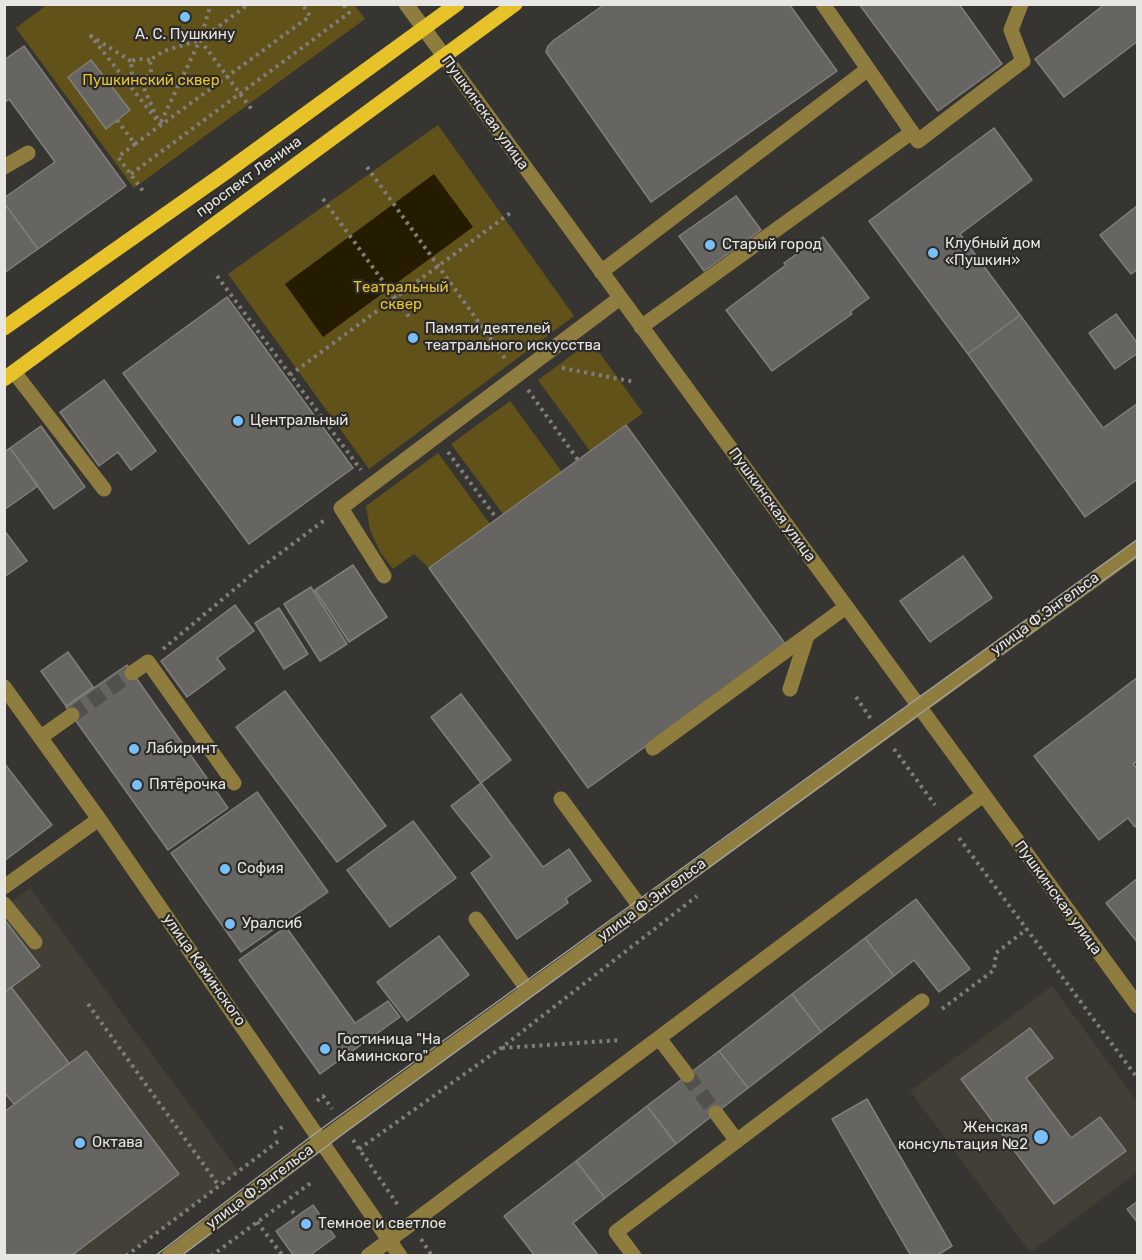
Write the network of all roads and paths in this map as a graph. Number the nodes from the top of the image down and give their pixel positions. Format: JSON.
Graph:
{"nodes":[{"id":1,"x":212,"y":4,"type":"edge"},
{"id":2,"x":249,"y":4,"type":"edge"},
{"id":3,"x":302,"y":4,"type":"edge"},
{"id":4,"x":343,"y":4,"type":"edge"},
{"id":5,"x":406,"y":4,"type":"edge"},
{"id":6,"x":457,"y":4,"type":"edge"},
{"id":7,"x":515,"y":4,"type":"edge"},
{"id":8,"x":823,"y":4,"type":"edge"},
{"id":9,"x":1022,"y":4,"type":"edge"},
{"id":10,"x":424,"y":30,"type":"junction"},
{"id":11,"x":200,"y":40,"type":"junction"},
{"id":12,"x":444,"y":57,"type":"junction"},
{"id":13,"x":150,"y":60,"type":"junction"},
{"id":14,"x":131,"y":62,"type":"junction"},
{"id":15,"x":868,"y":69,"type":"junction"},
{"id":16,"x":227,"y":75,"type":"junction"},
{"id":17,"x":141,"y":82,"type":"junction"},
{"id":18,"x":240,"y":93,"type":"junction"},
{"id":19,"x":253,"y":111,"type":"dead end"},
{"id":20,"x":117,"y":120,"type":"dead end"},
{"id":21,"x":160,"y":124,"type":"junction"},
{"id":22,"x":915,"y":136,"type":"junction"},
{"id":23,"x":135,"y":144,"type":"junction"},
{"id":24,"x":28,"y":153,"type":"dead end"},
{"id":25,"x":4,"y":167,"type":"edge"},
{"id":26,"x":367,"y":167,"type":"dead end"},
{"id":27,"x":131,"y":174,"type":"junction"},
{"id":28,"x":143,"y":191,"type":"dead end"},
{"id":29,"x":323,"y":199,"type":"dead end"},
{"id":30,"x":513,"y":211,"type":"dead end"},
{"id":31,"x":438,"y":267,"type":"junction"},
{"id":32,"x":601,"y":272,"type":"junction"},
{"id":33,"x":217,"y":276,"type":"dead end"},
{"id":34,"x":395,"y":298,"type":"junction"},
{"id":35,"x":620,"y":298,"type":"junction"},
{"id":36,"x":409,"y":317,"type":"dead end"},
{"id":37,"x":4,"y":327,"type":"edge"},
{"id":38,"x":641,"y":327,"type":"junction"},
{"id":39,"x":534,"y":363,"type":"junction"},
{"id":40,"x":9,"y":375,"type":"edge"},
{"id":41,"x":290,"y":375,"type":"junction"},
{"id":42,"x":517,"y":376,"type":"junction"},
{"id":43,"x":635,"y":382,"type":"dead end"},
{"id":44,"x":437,"y":436,"type":"junction"},
{"id":45,"x":578,"y":460,"type":"dead end"},
{"id":46,"x":357,"y":466,"type":"dead end"},
{"id":47,"x":104,"y":489,"type":"dead end"},
{"id":48,"x":341,"y":508,"type":"junction"},
{"id":49,"x":497,"y":519,"type":"dead end"},
{"id":50,"x":1137,"y":548,"type":"edge"},
{"id":51,"x":384,"y":576,"type":"dead end"},
{"id":52,"x":846,"y":607,"type":"junction"},
{"id":53,"x":807,"y":636,"type":"junction"},
{"id":54,"x":148,"y":662,"type":"junction"},
{"id":55,"x":132,"y":673,"type":"tunnel mouth"},
{"id":56,"x":4,"y":687,"type":"edge"},
{"id":57,"x":790,"y":689,"type":"dead end"},
{"id":58,"x":856,"y":697,"type":"dead end"},
{"id":59,"x":918,"y":706,"type":"junction"},
{"id":60,"x":72,"y":715,"type":"tunnel mouth"},
{"id":61,"x":882,"y":733,"type":"junction"},
{"id":62,"x":41,"y":737,"type":"junction"},
{"id":63,"x":653,"y":748,"type":"dead end"},
{"id":64,"x":234,"y":783,"type":"dead end"},
{"id":65,"x":983,"y":795,"type":"junction"},
{"id":66,"x":561,"y":799,"type":"dead end"},
{"id":67,"x":99,"y":819,"type":"junction"},
{"id":68,"x":947,"y":821,"type":"junction"},
{"id":69,"x":4,"y":887,"type":"edge"},
{"id":70,"x":706,"y":890,"type":"dead end"},
{"id":71,"x":4,"y":904,"type":"edge"},
{"id":72,"x":641,"y":908,"type":"junction"},
{"id":73,"x":476,"y":919,"type":"dead end"},
{"id":74,"x":1027,"y":929,"type":"junction"},
{"id":75,"x":34,"y":942,"type":"dead end"},
{"id":76,"x":528,"y":990,"type":"junction"},
{"id":77,"x":922,"y":1000,"type":"joint"},
{"id":78,"x":88,"y":1004,"type":"dead end"},
{"id":79,"x":1137,"y":1006,"type":"edge"},
{"id":80,"x":659,"y":1038,"type":"junction"},
{"id":81,"x":625,"y":1040,"type":"dead end"},
{"id":82,"x":501,"y":1048,"type":"junction"},
{"id":83,"x":687,"y":1075,"type":"tunnel mouth"},
{"id":84,"x":1137,"y":1079,"type":"edge"},
{"id":85,"x":322,"y":1096,"type":"dead end"},
{"id":86,"x":716,"y":1113,"type":"tunnel mouth"},
{"id":87,"x":343,"y":1124,"type":"junction"},
{"id":88,"x":280,"y":1140,"type":"dead end"},
{"id":89,"x":322,"y":1140,"type":"junction"},
{"id":90,"x":737,"y":1141,"type":"junction"},
{"id":91,"x":359,"y":1149,"type":"junction"},
{"id":92,"x":312,"y":1182,"type":"dead end"},
{"id":93,"x":219,"y":1186,"type":"junction"},
{"id":94,"x":292,"y":1211,"type":"dead end"},
{"id":95,"x":297,"y":1216,"type":"dead end"},
{"id":96,"x":257,"y":1222,"type":"junction"},
{"id":97,"x":410,"y":1224,"type":"junction"},
{"id":98,"x":389,"y":1240,"type":"junction"},
{"id":99,"x":126,"y":1256,"type":"edge"},
{"id":100,"x":169,"y":1256,"type":"edge"},
{"id":101,"x":211,"y":1256,"type":"edge"},
{"id":102,"x":283,"y":1256,"type":"edge"},
{"id":103,"x":368,"y":1256,"type":"edge"},
{"id":104,"x":400,"y":1256,"type":"edge"},
{"id":105,"x":432,"y":1256,"type":"edge"},
{"id":106,"x":634,"y":1256,"type":"edge"}],
"edges":[{"from":1,"to":11,"type":"path"},
{"from":2,"to":11,"type":"path"},
{"from":3,"to":16,"type":"path"},
{"from":4,"to":18,"type":"path"},
{"from":5,"to":10,"type":"street","name":"Пушкинская улица"},
{"from":6,"to":10,"type":"main road","name":"проспект Ленина"},
{"from":7,"to":12,"type":"main road","name":"проспект Ленина"},
{"from":8,"to":15,"type":"street"},
{"from":9,"to":22,"type":"street"},
{"from":10,"to":12,"type":"street","name":"Пушкинская улица"},
{"from":10,"to":37,"type":"main road","name":"проспект Ленина"},
{"from":11,"to":13,"type":"path"},
{"from":11,"to":16,"type":"path"},
{"from":11,"to":21,"type":"path"},
{"from":12,"to":32,"type":"street","name":"Пушкинская улица"},
{"from":12,"to":40,"type":"main road","name":"проспект Ленина"},
{"from":13,"to":14,"type":"path"},
{"from":13,"to":17,"type":"path"},
{"from":14,"to":17,"type":"path"},
{"from":14,"to":21,"type":"path"},
{"from":15,"to":22,"type":"street"},
{"from":15,"to":32,"type":"street"},
{"from":16,"to":18,"type":"path"},
{"from":16,"to":21,"type":"path"},
{"from":17,"to":21,"type":"path"},
{"from":18,"to":19,"type":"path"},
{"from":18,"to":27,"type":"path"},
{"from":20,"to":23,"type":"path"},
{"from":21,"to":23,"type":"path"},
{"from":22,"to":38,"type":"street"},
{"from":23,"to":27,"type":"path"},
{"from":24,"to":25,"type":"street"},
{"from":26,"to":31,"type":"path"},
{"from":27,"to":28,"type":"path"},
{"from":29,"to":34,"type":"path"},
{"from":30,"to":31,"type":"path"},
{"from":31,"to":34,"type":"path"},
{"from":31,"to":42,"type":"path"},
{"from":32,"to":35,"type":"street","name":"Пушкинская улица"},
{"from":33,"to":41,"type":"path"},
{"from":34,"to":36,"type":"path"},
{"from":34,"to":41,"type":"path"},
{"from":35,"to":38,"type":"street","name":"Пушкинская улица"},
{"from":35,"to":39,"type":"street"},
{"from":38,"to":52,"type":"street","name":"Пушкинская улица"},
{"from":39,"to":42,"type":"street"},
{"from":39,"to":43,"type":"path"},
{"from":40,"to":47,"type":"street"},
{"from":41,"to":46,"type":"path"},
{"from":42,"to":44,"type":"street"},
{"from":42,"to":45,"type":"path"},
{"from":44,"to":48,"type":"street"},
{"from":44,"to":49,"type":"path"},
{"from":48,"to":51,"type":"street"},
{"from":48,"to":54,"type":"path"},
{"from":50,"to":59,"type":"street","name":"улица Ф.Энгельса"},
{"from":52,"to":53,"type":"street"},
{"from":52,"to":59,"type":"street","name":"Пушкинская улица"},
{"from":53,"to":57,"type":"street"},
{"from":53,"to":63,"type":"street"},
{"from":54,"to":55,"type":"street"},
{"from":54,"to":64,"type":"street"},
{"from":56,"to":62,"type":"street","name":"улица Каминского"},
{"from":58,"to":61,"type":"path"},
{"from":59,"to":61,"type":"street","name":"улица Ф.Энгельса"},
{"from":59,"to":65,"type":"street","name":"Пушкинская улица"},
{"from":60,"to":62,"type":"street"},
{"from":61,"to":68,"type":"path"},
{"from":61,"to":72,"type":"street","name":"улица Ф.Энгельса"},
{"from":62,"to":67,"type":"street","name":"улица Каминского"},
{"from":65,"to":68,"type":"street"},
{"from":65,"to":79,"type":"street","name":"Пушкинская улица"},
{"from":66,"to":72,"type":"street"},
{"from":67,"to":69,"type":"street"},
{"from":67,"to":89,"type":"street","name":"улица Каминского"},
{"from":68,"to":74,"type":"path"},
{"from":68,"to":80,"type":"street"},
{"from":70,"to":82,"type":"path"},
{"from":71,"to":75,"type":"street"},
{"from":72,"to":76,"type":"street","name":"улица Ф.Энгельса"},
{"from":73,"to":76,"type":"street"},
{"from":74,"to":77,"type":"path"},
{"from":74,"to":84,"type":"path"},
{"from":76,"to":87,"type":"street","name":"улица Ф.Энгельса"},
{"from":77,"to":90,"type":"street"},
{"from":78,"to":93,"type":"path"},
{"from":80,"to":83,"type":"street"},
{"from":80,"to":97,"type":"street"},
{"from":81,"to":82,"type":"path"},
{"from":82,"to":91,"type":"path"},
{"from":85,"to":87,"type":"path"},
{"from":86,"to":90,"type":"street"},
{"from":87,"to":89,"type":"street","name":"улица Ф.Энгельса"},
{"from":87,"to":91,"type":"path"},
{"from":88,"to":93,"type":"path"},
{"from":89,"to":98,"type":"street","name":"улица Каминского"},
{"from":89,"to":100,"type":"street","name":"улица Ф.Энгельса"},
{"from":90,"to":106,"type":"street"},
{"from":91,"to":97,"type":"path"},
{"from":92,"to":96,"type":"path"},
{"from":93,"to":99,"type":"path"},
{"from":94,"to":95,"type":"path"},
{"from":96,"to":101,"type":"path"},
{"from":96,"to":102,"type":"path"},
{"from":97,"to":98,"type":"street"},
{"from":97,"to":105,"type":"path"},
{"from":98,"to":103,"type":"street"},
{"from":98,"to":104,"type":"street","name":"улица Каминского"}]}
